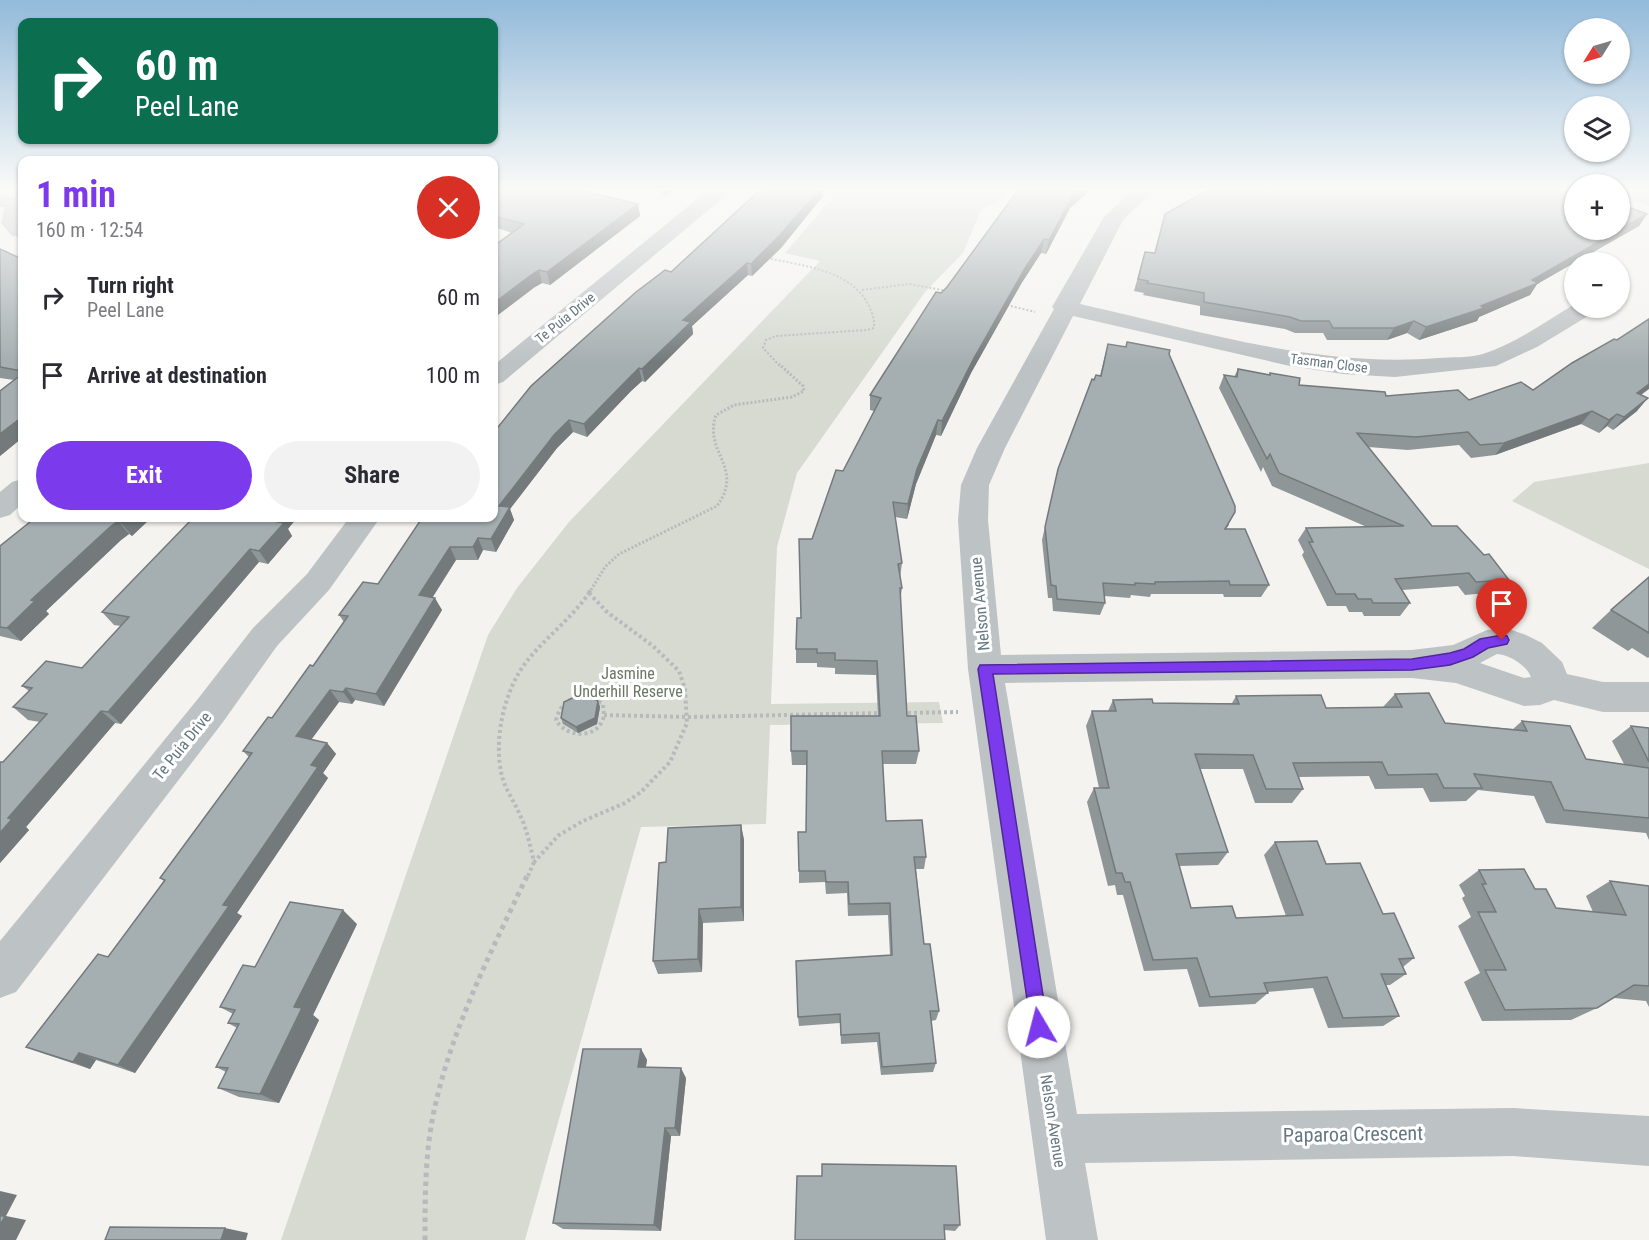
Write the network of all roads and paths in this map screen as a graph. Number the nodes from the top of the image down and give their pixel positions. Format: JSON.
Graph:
{"nodes":[{"id":1,"x":651,"y":248,"type":"edge"},
{"id":2,"x":1097,"y":248,"type":"edge"},
{"id":3,"x":765,"y":257,"type":"edge"},
{"id":4,"x":862,"y":290,"type":"junction"},
{"id":5,"x":948,"y":291,"type":"edge"},
{"id":6,"x":1004,"y":304,"type":"edge"},
{"id":7,"x":1062,"y":312,"type":"junction"},
{"id":8,"x":1568,"y":318,"type":"edge"},
{"id":9,"x":498,"y":374,"type":"edge"},
{"id":10,"x":18,"y":492,"type":"edge"},
{"id":11,"x":0,"y":508,"type":"edge"},
{"id":12,"x":362,"y":522,"type":"edge"},
{"id":13,"x":588,"y":593,"type":"junction"},
{"id":14,"x":985,"y":669,"type":"junction"},
{"id":15,"x":1649,"y":697,"type":"edge"},
{"id":16,"x":992,"y":711,"type":"junction"},
{"id":17,"x":887,"y":713,"type":"edge"},
{"id":18,"x":898,"y":713,"type":"edge"},
{"id":19,"x":604,"y":715,"type":"junction"},
{"id":20,"x":688,"y":717,"type":"junction"},
{"id":21,"x":534,"y":862,"type":"junction"},
{"id":22,"x":0,"y":976,"type":"edge"},
{"id":23,"x":1056,"y":1139,"type":"junction"},
{"id":24,"x":1649,"y":1141,"type":"edge"},
{"id":25,"x":425,"y":1240,"type":"edge"},
{"id":26,"x":1072,"y":1240,"type":"edge"}],
"edges":[{"from":1,"to":9,"type":"street","name":"Te Puia Drive"},
{"from":2,"to":7,"type":"street","name":"Nelson Avenue"},
{"from":3,"to":4,"type":"path"},
{"from":4,"to":5,"type":"path"},
{"from":4,"to":13,"type":"path"},
{"from":6,"to":7,"type":"path"},
{"from":7,"to":8,"type":"street","name":"Tasman Close"},
{"from":7,"to":14,"type":"street","name":"Nelson Avenue"},
{"from":10,"to":11,"type":"street"},
{"from":12,"to":22,"type":"street","name":"Te Puia Drive"},
{"from":13,"to":20,"type":"path"},
{"from":13,"to":21,"type":"path"},
{"from":14,"to":15,"type":"street"},
{"from":14,"to":16,"type":"street","name":"Nelson Avenue"},
{"from":16,"to":18,"type":"path"},
{"from":16,"to":23,"type":"street","name":"Nelson Avenue"},
{"from":17,"to":20,"type":"path"},
{"from":19,"to":19,"type":"path"},
{"from":19,"to":20,"type":"path"},
{"from":20,"to":21,"type":"path"},
{"from":21,"to":25,"type":"path"},
{"from":23,"to":24,"type":"street","name":"Paparoa Crescent"},
{"from":23,"to":26,"type":"street","name":"Nelson Avenue"}]}
